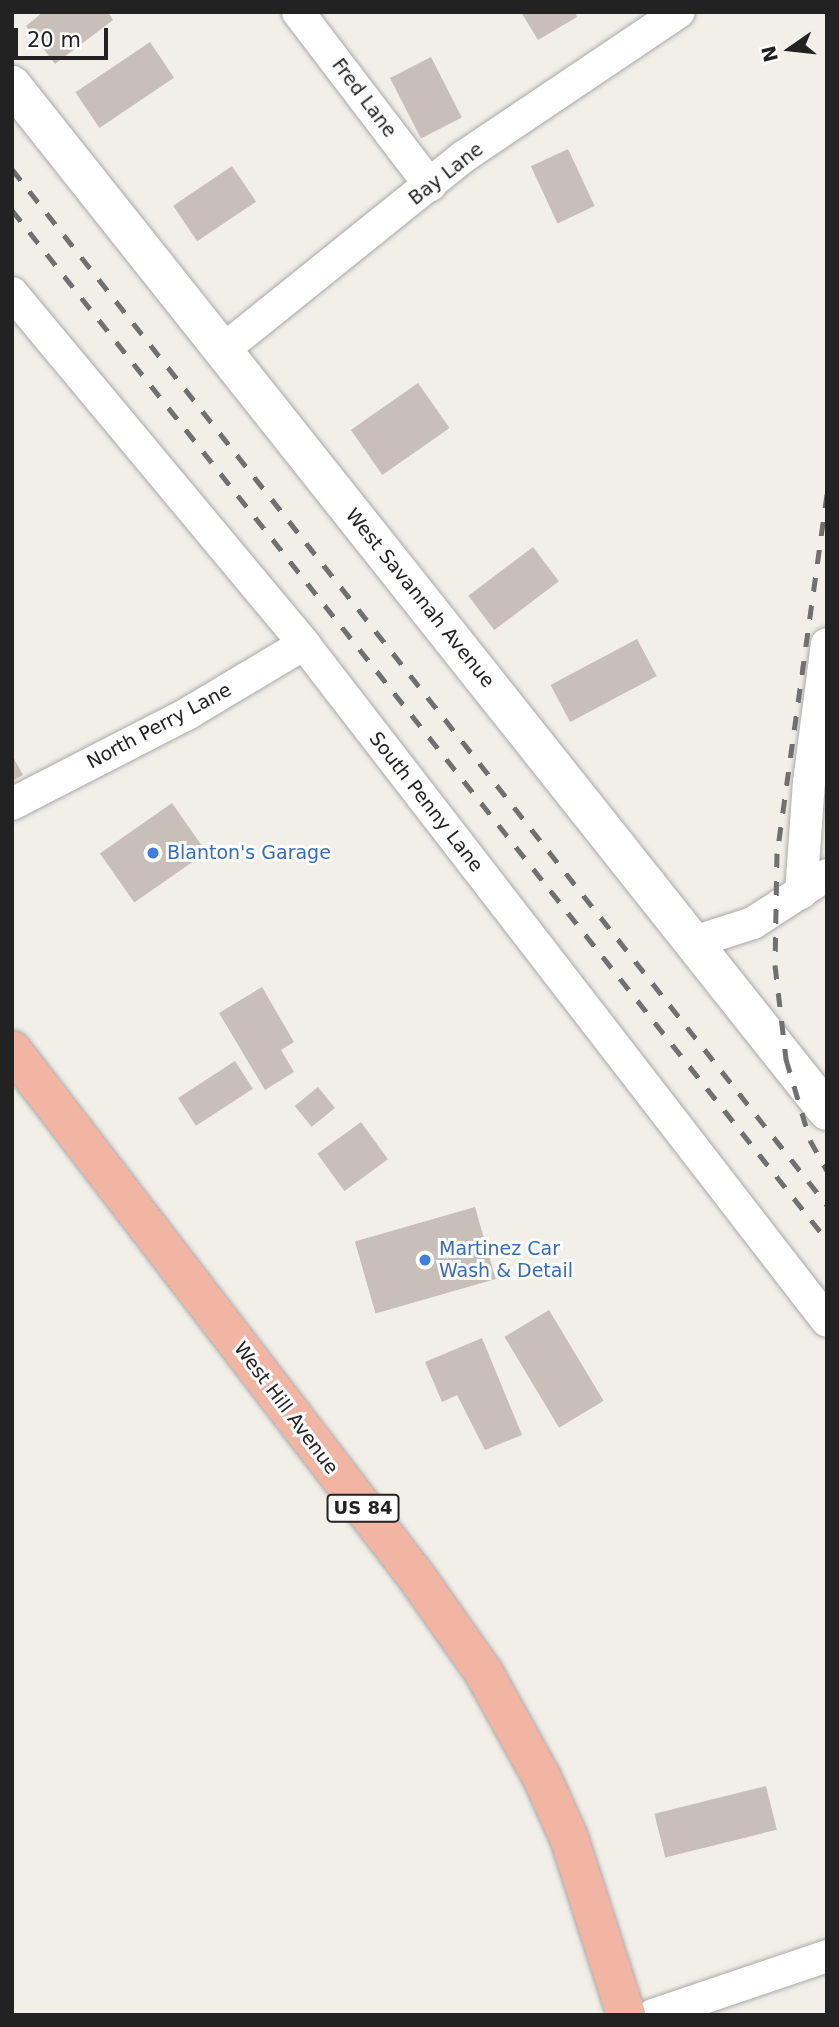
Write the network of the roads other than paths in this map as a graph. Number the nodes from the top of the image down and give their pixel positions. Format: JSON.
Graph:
{"nodes":[{"id":1,"x":298,"y":12,"type":"edge"},
{"id":2,"x":679,"y":12,"type":"edge"},
{"id":3,"x":12,"y":85,"type":"edge"},
{"id":4,"x":430,"y":185,"type":"junction"},
{"id":5,"x":12,"y":293,"type":"edge"},
{"id":6,"x":223,"y":350,"type":"junction"},
{"id":7,"x":304,"y":644,"type":"junction"},
{"id":8,"x":827,"y":644,"type":"edge"},
{"id":9,"x":12,"y":804,"type":"edge"},
{"id":10,"x":827,"y":874,"type":"edge"},
{"id":11,"x":801,"y":893,"type":"junction"},
{"id":12,"x":694,"y":942,"type":"junction"},
{"id":13,"x":12,"y":1050,"type":"edge"},
{"id":14,"x":827,"y":1111,"type":"edge"},
{"id":15,"x":827,"y":1321,"type":"edge"},
{"id":16,"x":827,"y":1956,"type":"edge"},
{"id":17,"x":626,"y":2015,"type":"edge"},
{"id":18,"x":653,"y":2015,"type":"edge"}],
"edges":[{"from":1,"to":4,"type":"street","name":"Fred Lane"},
{"from":2,"to":4,"type":"street","name":"Bay Lane"},
{"from":3,"to":6,"type":"street","name":"West Savannah Avenue"},
{"from":4,"to":6,"type":"street","name":"Bay Lane"},
{"from":5,"to":7,"type":"street","name":"South Penny Lane"},
{"from":6,"to":12,"type":"street","name":"West Savannah Avenue"},
{"from":7,"to":9,"type":"street","name":"North Perry Lane"},
{"from":7,"to":15,"type":"street","name":"South Penny Lane"},
{"from":8,"to":11,"type":"street"},
{"from":10,"to":11,"type":"street"},
{"from":11,"to":12,"type":"street"},
{"from":12,"to":14,"type":"street","name":"West Savannah Avenue"},
{"from":13,"to":17,"type":"highway","name":"West Hill Avenue","number":"US 84"},
{"from":16,"to":18,"type":"street"}]}
